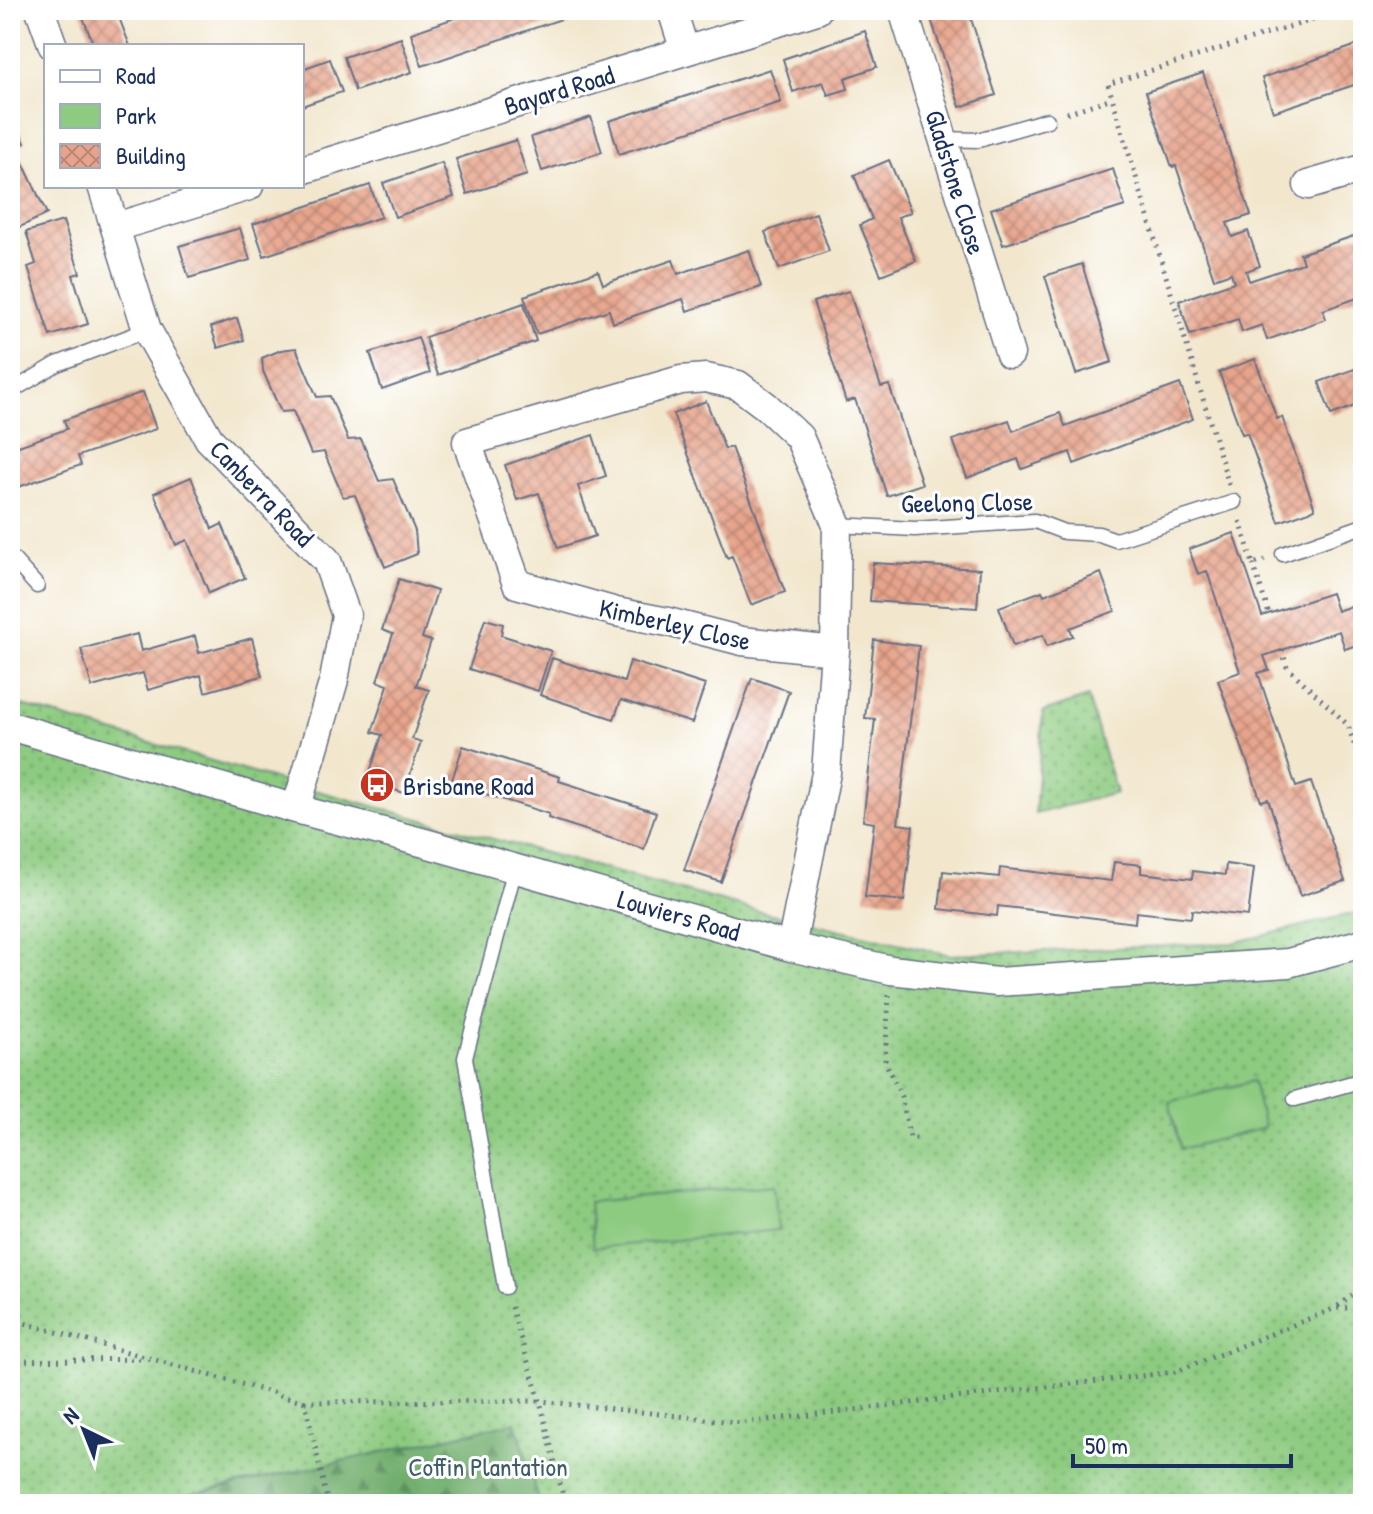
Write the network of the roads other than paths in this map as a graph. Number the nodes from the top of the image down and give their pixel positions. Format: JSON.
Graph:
{"nodes":[{"id":1,"x":40,"y":10,"type":"edge"},
{"id":2,"x":672,"y":10,"type":"edge"},
{"id":3,"x":817,"y":10,"type":"edge"},
{"id":4,"x":903,"y":10,"type":"edge"},
{"id":5,"x":52,"y":44,"type":"edge"},
{"id":6,"x":685,"y":51,"type":"junction"},
{"id":7,"x":1047,"y":120,"type":"road end"},
{"id":8,"x":943,"y":139,"type":"junction"},
{"id":9,"x":304,"y":169,"type":"edge"},
{"id":10,"x":1363,"y":169,"type":"edge"},
{"id":11,"x":1308,"y":185,"type":"dead end"},
{"id":12,"x":103,"y":188,"type":"edge"},
{"id":13,"x":243,"y":188,"type":"edge"},
{"id":14,"x":116,"y":227,"type":"junction"},
{"id":15,"x":147,"y":330,"type":"junction"},
{"id":16,"x":1010,"y":354,"type":"dead end"},
{"id":17,"x":10,"y":392,"type":"edge"},
{"id":18,"x":1234,"y":502,"type":"road end"},
{"id":19,"x":837,"y":525,"type":"junction"},
{"id":20,"x":1363,"y":526,"type":"edge"},
{"id":21,"x":1283,"y":554,"type":"road end"},
{"id":22,"x":10,"y":556,"type":"edge"},
{"id":23,"x":37,"y":586,"type":"dead end"},
{"id":24,"x":835,"y":651,"type":"junction"},
{"id":25,"x":10,"y":726,"type":"edge"},
{"id":26,"x":296,"y":809,"type":"junction"},
{"id":27,"x":515,"y":868,"type":"junction"},
{"id":28,"x":1363,"y":943,"type":"edge"},
{"id":29,"x":791,"y":947,"type":"junction"},
{"id":30,"x":1363,"y":1080,"type":"edge"},
{"id":31,"x":1295,"y":1099,"type":"dead end"},
{"id":32,"x":505,"y":1287,"type":"road end"}],
"edges":[{"from":1,"to":5,"type":"street"},
{"from":2,"to":6,"type":"street"},
{"from":3,"to":6,"type":"street","name":"Bayard Road"},
{"from":4,"to":8,"type":"street","name":"Gladstone Close"},
{"from":6,"to":9,"type":"street","name":"Bayard Road"},
{"from":7,"to":8,"type":"lane"},
{"from":8,"to":16,"type":"street","name":"Gladstone Close"},
{"from":10,"to":11,"type":"street"},
{"from":12,"to":14,"type":"street","name":"Canberra Road"},
{"from":13,"to":14,"type":"street"},
{"from":14,"to":15,"type":"street","name":"Canberra Road"},
{"from":15,"to":17,"type":"lane"},
{"from":15,"to":26,"type":"street","name":"Canberra Road"},
{"from":18,"to":19,"type":"lane","name":"Geelong Close"},
{"from":19,"to":24,"type":"street"},
{"from":19,"to":24,"type":"street","name":"Kimberley Close"},
{"from":20,"to":21,"type":"lane"},
{"from":22,"to":23,"type":"lane"},
{"from":24,"to":29,"type":"street"},
{"from":25,"to":26,"type":"street","name":"Louviers Road"},
{"from":26,"to":27,"type":"street","name":"Louviers Road"},
{"from":27,"to":29,"type":"street","name":"Louviers Road"},
{"from":27,"to":32,"type":"lane"},
{"from":28,"to":29,"type":"street","name":"Louviers Road"},
{"from":30,"to":31,"type":"lane"}]}
